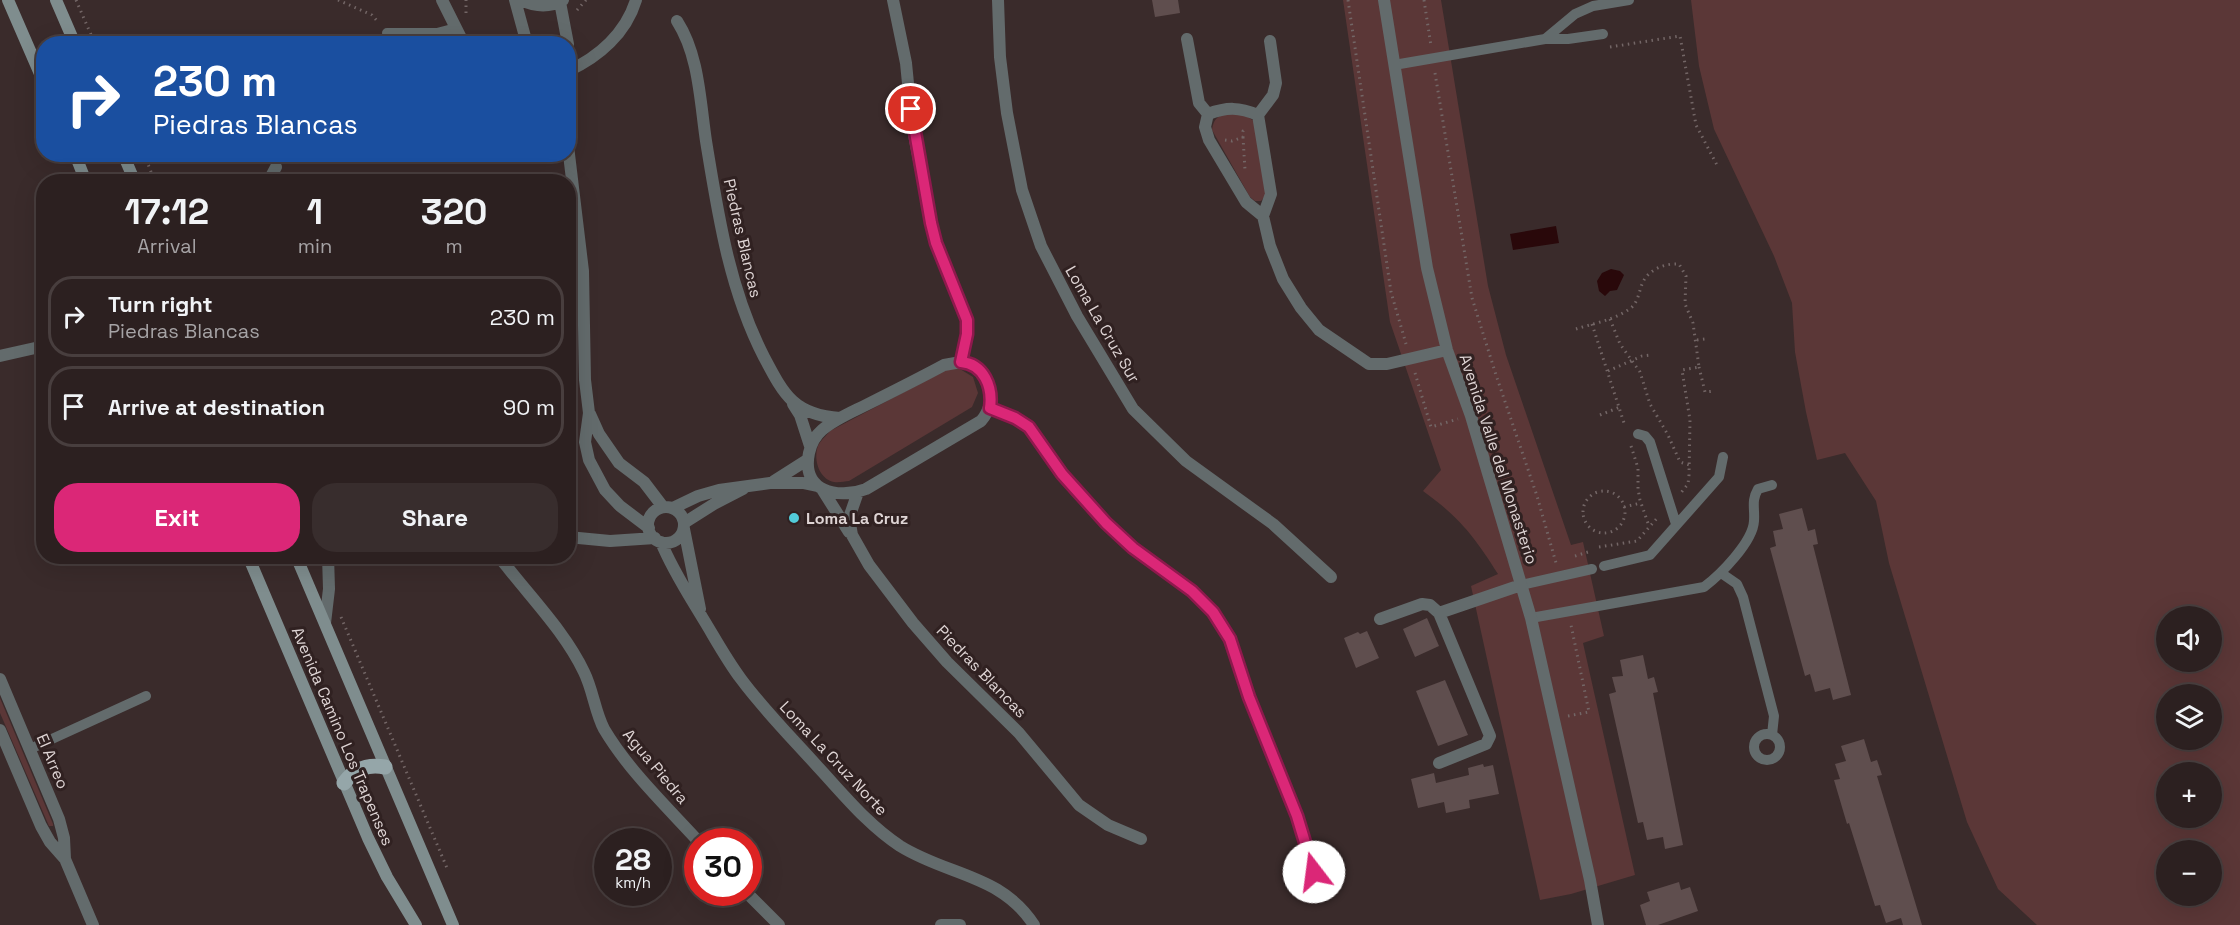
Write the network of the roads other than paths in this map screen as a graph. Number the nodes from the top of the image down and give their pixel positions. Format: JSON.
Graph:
{"nodes":[{"id":1,"x":8,"y":0,"type":"edge"},
{"id":2,"x":56,"y":0,"type":"edge"},
{"id":3,"x":442,"y":0,"type":"edge"},
{"id":4,"x":515,"y":0,"type":"edge"},
{"id":5,"x":521,"y":0,"type":"edge"},
{"id":6,"x":636,"y":0,"type":"edge"},
{"id":7,"x":893,"y":0,"type":"edge"},
{"id":8,"x":998,"y":0,"type":"edge"},
{"id":9,"x":1384,"y":0,"type":"edge"},
{"id":10,"x":1629,"y":0,"type":"edge"},
{"id":11,"x":562,"y":1,"type":"edge"},
{"id":12,"x":677,"y":21,"type":"dead end"},
{"id":13,"x":456,"y":28,"type":"junction"},
{"id":14,"x":387,"y":33,"type":"road end"},
{"id":15,"x":1603,"y":34,"type":"dead end"},
{"id":16,"x":72,"y":36,"type":"edge"},
{"id":17,"x":460,"y":36,"type":"edge"},
{"id":18,"x":525,"y":36,"type":"edge"},
{"id":19,"x":567,"y":36,"type":"edge"},
{"id":20,"x":1187,"y":39,"type":"dead end"},
{"id":21,"x":1545,"y":39,"type":"junction"},
{"id":22,"x":1270,"y":41,"type":"dead end"},
{"id":23,"x":36,"y":65,"type":"edge"},
{"id":24,"x":1394,"y":65,"type":"junction"},
{"id":25,"x":576,"y":67,"type":"edge"},
{"id":26,"x":1208,"y":114,"type":"junction"},
{"id":27,"x":1259,"y":120,"type":"junction"},
{"id":28,"x":276,"y":167,"type":"dead end"},
{"id":29,"x":272,"y":174,"type":"edge"},
{"id":30,"x":576,"y":213,"type":"edge"},
{"id":31,"x":1263,"y":216,"type":"junction"},
{"id":32,"x":36,"y":348,"type":"edge"},
{"id":33,"x":1447,"y":350,"type":"junction"},
{"id":34,"x":0,"y":356,"type":"edge"},
{"id":35,"x":961,"y":362,"type":"junction"},
{"id":36,"x":793,"y":403,"type":"junction"},
{"id":37,"x":990,"y":408,"type":"junction"},
{"id":38,"x":589,"y":413,"type":"junction"},
{"id":39,"x":840,"y":418,"type":"junction"},
{"id":40,"x":1634,"y":438,"type":"road end"},
{"id":41,"x":810,"y":446,"type":"junction"},
{"id":42,"x":1723,"y":457,"type":"dead end"},
{"id":43,"x":807,"y":460,"type":"junction"},
{"id":44,"x":770,"y":483,"type":"junction"},
{"id":45,"x":1772,"y":485,"type":"dead end"},
{"id":46,"x":820,"y":487,"type":"junction"},
{"id":47,"x":744,"y":488,"type":"junction"},
{"id":48,"x":858,"y":492,"type":"junction"},
{"id":49,"x":668,"y":508,"type":"junction"},
{"id":50,"x":1676,"y":524,"type":"junction"},
{"id":51,"x":684,"y":526,"type":"junction"},
{"id":52,"x":852,"y":535,"type":"junction"},
{"id":53,"x":655,"y":536,"type":"junction"},
{"id":54,"x":576,"y":538,"type":"edge"},
{"id":55,"x":251,"y":564,"type":"edge"},
{"id":56,"x":299,"y":564,"type":"edge"},
{"id":57,"x":328,"y":564,"type":"edge"},
{"id":58,"x":504,"y":564,"type":"edge"},
{"id":59,"x":1604,"y":566,"type":"dead end"},
{"id":60,"x":1592,"y":569,"type":"dead end"},
{"id":61,"x":1721,"y":573,"type":"junction"},
{"id":62,"x":1331,"y":577,"type":"dead end"},
{"id":63,"x":1521,"y":585,"type":"junction"},
{"id":64,"x":1439,"y":613,"type":"junction"},
{"id":65,"x":702,"y":616,"type":"junction"},
{"id":66,"x":1531,"y":618,"type":"junction"},
{"id":67,"x":1380,"y":619,"type":"dead end"},
{"id":68,"x":325,"y":623,"type":"junction"},
{"id":69,"x":0,"y":679,"type":"edge"},
{"id":70,"x":146,"y":696,"type":"dead end"},
{"id":71,"x":0,"y":730,"type":"edge"},
{"id":72,"x":1772,"y":735,"type":"dead end"},
{"id":73,"x":30,"y":749,"type":"junction"},
{"id":74,"x":1439,"y":763,"type":"dead end"},
{"id":75,"x":385,"y":767,"type":"junction"},
{"id":76,"x":344,"y":783,"type":"junction"},
{"id":77,"x":686,"y":828,"type":"edge"},
{"id":78,"x":1141,"y":839,"type":"dead end"},
{"id":79,"x":65,"y":859,"type":"junction"},
{"id":80,"x":1317,"y":886,"type":"dead end"},
{"id":81,"x":760,"y":906,"type":"edge"},
{"id":82,"x":93,"y":925,"type":"edge"},
{"id":83,"x":416,"y":925,"type":"edge"},
{"id":84,"x":453,"y":925,"type":"edge"},
{"id":85,"x":779,"y":925,"type":"edge"},
{"id":86,"x":941,"y":925,"type":"edge"},
{"id":87,"x":960,"y":925,"type":"edge"},
{"id":88,"x":1034,"y":925,"type":"edge"},
{"id":89,"x":1598,"y":925,"type":"edge"}],
"edges":[{"from":1,"to":23,"type":"main road"},
{"from":2,"to":16,"type":"main road"},
{"from":3,"to":13,"type":"street"},
{"from":4,"to":18,"type":"street"},
{"from":5,"to":11,"type":"street"},
{"from":6,"to":25,"type":"street"},
{"from":7,"to":35,"type":"street"},
{"from":8,"to":62,"type":"street","name":"Loma La Cruz Sur"},
{"from":9,"to":24,"type":"street","name":"Avenida Valle del Monasterio"},
{"from":10,"to":21,"type":"lane"},
{"from":11,"to":19,"type":"street"},
{"from":12,"to":36,"type":"street","name":"Piedras Blancas"},
{"from":13,"to":14,"type":"lane"},
{"from":13,"to":17,"type":"street"},
{"from":15,"to":21,"type":"lane"},
{"from":20,"to":26,"type":"street"},
{"from":21,"to":24,"type":"lane"},
{"from":22,"to":27,"type":"street"},
{"from":24,"to":33,"type":"street","name":"Avenida Valle del Monasterio"},
{"from":26,"to":27,"type":"street"},
{"from":26,"to":31,"type":"street"},
{"from":27,"to":31,"type":"street"},
{"from":28,"to":29,"type":"street"},
{"from":30,"to":38,"type":"street","name":"Loma La Cruz Norte"},
{"from":31,"to":33,"type":"street"},
{"from":32,"to":34,"type":"street"},
{"from":33,"to":63,"type":"street","name":"Avenida Valle del Monasterio"},
{"from":35,"to":37,"type":"street"},
{"from":35,"to":39,"type":"street"},
{"from":36,"to":39,"type":"street"},
{"from":36,"to":41,"type":"street","name":"Piedras Blancas"},
{"from":37,"to":48,"type":"street"},
{"from":37,"to":80,"type":"street"},
{"from":38,"to":49,"type":"street","name":"Loma La Cruz Norte"},
{"from":38,"to":53,"type":"street","name":"Loma La Cruz Norte"},
{"from":39,"to":41,"type":"street"},
{"from":40,"to":50,"type":"lane"},
{"from":41,"to":43,"type":"street"},
{"from":42,"to":50,"type":"lane"},
{"from":43,"to":44,"type":"street"},
{"from":43,"to":46,"type":"street"},
{"from":44,"to":46,"type":"street"},
{"from":44,"to":47,"type":"street"},
{"from":45,"to":61,"type":"lane"},
{"from":46,"to":48,"type":"street"},
{"from":46,"to":52,"type":"street","name":"Piedras Blancas"},
{"from":47,"to":49,"type":"street"},
{"from":47,"to":51,"type":"street"},
{"from":48,"to":52,"type":"street"},
{"from":49,"to":51,"type":"street"},
{"from":49,"to":53,"type":"street"},
{"from":50,"to":59,"type":"lane"},
{"from":51,"to":53,"type":"street"},
{"from":51,"to":65,"type":"street","name":"Loma La Cruz Norte"},
{"from":52,"to":78,"type":"street","name":"Piedras Blancas"},
{"from":53,"to":54,"type":"street"},
{"from":53,"to":65,"type":"street","name":"Loma La Cruz Norte"},
{"from":55,"to":76,"type":"main road","name":"Avenida Camino Los Trapenses"},
{"from":56,"to":68,"type":"main road","name":"Avenida Camino Los Trapenses"},
{"from":57,"to":68,"type":"street"},
{"from":58,"to":77,"type":"street","name":"Agua Piedra"},
{"from":60,"to":63,"type":"lane"},
{"from":61,"to":66,"type":"lane"},
{"from":61,"to":72,"type":"lane"},
{"from":63,"to":64,"type":"street"},
{"from":63,"to":66,"type":"street","name":"Avenida Valle del Monasterio"},
{"from":64,"to":67,"type":"street"},
{"from":64,"to":74,"type":"street"},
{"from":65,"to":88,"type":"street","name":"Loma La Cruz Norte"},
{"from":66,"to":89,"type":"street","name":"Avenida Valle del Monasterio"},
{"from":68,"to":75,"type":"main road","name":"Avenida Camino Los Trapenses"},
{"from":69,"to":73,"type":"street","name":"El Arreo"},
{"from":70,"to":73,"type":"lane"},
{"from":71,"to":79,"type":"street","name":"El Arreo"},
{"from":73,"to":79,"type":"street","name":"El Arreo"},
{"from":75,"to":76,"type":"main road"},
{"from":75,"to":84,"type":"main road","name":"Avenida Camino Los Trapenses"},
{"from":76,"to":83,"type":"main road","name":"Avenida Camino Los Trapenses"},
{"from":79,"to":82,"type":"street","name":"El Arreo"},
{"from":81,"to":85,"type":"street"},
{"from":86,"to":87,"type":"street"}]}
